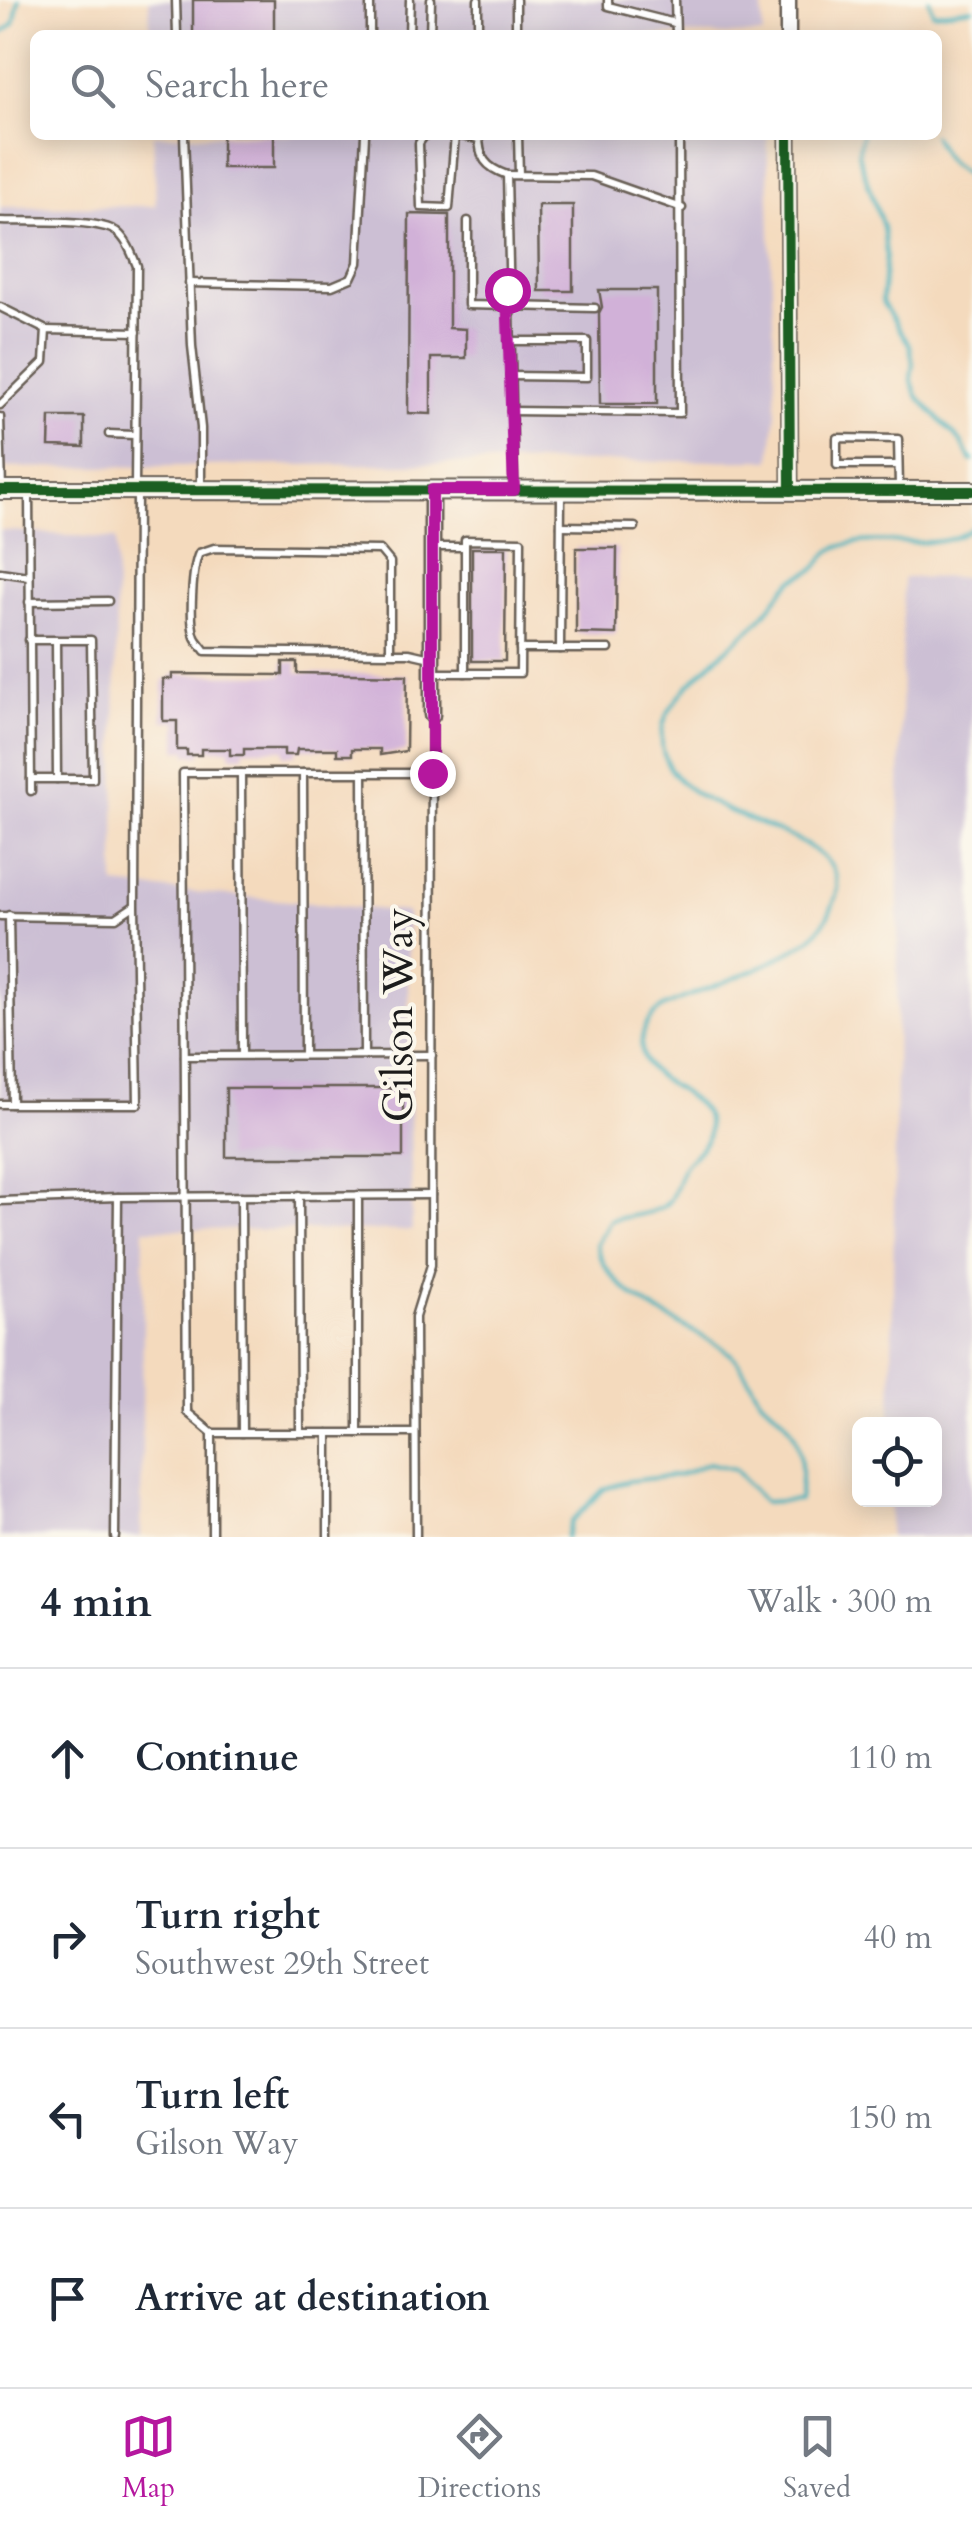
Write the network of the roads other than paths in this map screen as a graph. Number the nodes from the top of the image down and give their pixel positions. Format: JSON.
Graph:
{"nodes":[{"id":1,"x":176,"y":0,"type":"edge"},
{"id":2,"x":370,"y":0,"type":"edge"},
{"id":3,"x":410,"y":0,"type":"edge"},
{"id":4,"x":431,"y":0,"type":"edge"},
{"id":5,"x":478,"y":0,"type":"edge"},
{"id":6,"x":516,"y":0,"type":"edge"},
{"id":7,"x":608,"y":0,"type":"edge"},
{"id":8,"x":634,"y":0,"type":"edge"},
{"id":9,"x":674,"y":0,"type":"edge"},
{"id":10,"x":788,"y":0,"type":"edge"},
{"id":11,"x":634,"y":12,"type":"junction"},
{"id":12,"x":675,"y":23,"type":"junction"},
{"id":13,"x":177,"y":30,"type":"edge"},
{"id":14,"x":370,"y":30,"type":"edge"},
{"id":15,"x":410,"y":30,"type":"edge"},
{"id":16,"x":430,"y":30,"type":"edge"},
{"id":17,"x":478,"y":30,"type":"edge"},
{"id":18,"x":516,"y":30,"type":"edge"},
{"id":19,"x":676,"y":30,"type":"edge"},
{"id":20,"x":788,"y":30,"type":"edge"},
{"id":21,"x":184,"y":140,"type":"edge"},
{"id":22,"x":366,"y":140,"type":"edge"},
{"id":23,"x":421,"y":140,"type":"edge"},
{"id":24,"x":454,"y":140,"type":"edge"},
{"id":25,"x":478,"y":140,"type":"edge"},
{"id":26,"x":518,"y":140,"type":"edge"},
{"id":27,"x":679,"y":140,"type":"edge"},
{"id":28,"x":788,"y":140,"type":"edge"},
{"id":29,"x":507,"y":175,"type":"junction"},
{"id":30,"x":519,"y":175,"type":"junction"},
{"id":31,"x":682,"y":208,"type":"junction"},
{"id":32,"x":468,"y":221,"type":"dead end"},
{"id":33,"x":0,"y":222,"type":"edge"},
{"id":34,"x":189,"y":283,"type":"junction"},
{"id":35,"x":508,"y":306,"type":"junction"},
{"id":36,"x":0,"y":307,"type":"edge"},
{"id":37,"x":596,"y":308,"type":"dead end"},
{"id":38,"x":46,"y":330,"type":"junction"},
{"id":39,"x":137,"y":332,"type":"junction"},
{"id":40,"x":509,"y":340,"type":"junction"},
{"id":41,"x":510,"y":376,"type":"junction"},
{"id":42,"x":0,"y":404,"type":"edge"},
{"id":43,"x":512,"y":411,"type":"junction"},
{"id":44,"x":0,"y":417,"type":"edge"},
{"id":45,"x":109,"y":434,"type":"dead end"},
{"id":46,"x":134,"y":434,"type":"junction"},
{"id":47,"x":898,"y":465,"type":"junction"},
{"id":48,"x":1,"y":490,"type":"edge"},
{"id":49,"x":30,"y":490,"type":"junction"},
{"id":50,"x":136,"y":490,"type":"junction"},
{"id":51,"x":201,"y":490,"type":"junction"},
{"id":52,"x":432,"y":490,"type":"junction"},
{"id":53,"x":514,"y":490,"type":"junction"},
{"id":54,"x":561,"y":490,"type":"junction"},
{"id":55,"x":790,"y":490,"type":"junction"},
{"id":56,"x":899,"y":490,"type":"junction"},
{"id":57,"x":972,"y":490,"type":"edge"},
{"id":58,"x":561,"y":526,"type":"junction"},
{"id":59,"x":635,"y":527,"type":"dead end"},
{"id":60,"x":432,"y":548,"type":"junction"},
{"id":61,"x":465,"y":548,"type":"junction"},
{"id":62,"x":0,"y":572,"type":"edge"},
{"id":63,"x":28,"y":576,"type":"junction"},
{"id":64,"x":108,"y":601,"type":"dead end"},
{"id":65,"x":29,"y":602,"type":"junction"},
{"id":66,"x":29,"y":640,"type":"junction"},
{"id":67,"x":56,"y":640,"type":"junction"},
{"id":68,"x":609,"y":648,"type":"dead end"},
{"id":69,"x":520,"y":649,"type":"junction"},
{"id":70,"x":560,"y":649,"type":"junction"},
{"id":71,"x":390,"y":654,"type":"junction"},
{"id":72,"x":432,"y":666,"type":"junction"},
{"id":73,"x":465,"y":673,"type":"junction"},
{"id":74,"x":432,"y":716,"type":"joint"},
{"id":75,"x":241,"y":773,"type":"junction"},
{"id":76,"x":303,"y":773,"type":"junction"},
{"id":77,"x":363,"y":773,"type":"junction"},
{"id":78,"x":432,"y":773,"type":"junction"},
{"id":79,"x":30,"y":780,"type":"junction"},
{"id":80,"x":57,"y":780,"type":"junction"},
{"id":81,"x":31,"y":791,"type":"dead end"},
{"id":82,"x":135,"y":906,"type":"junction"},
{"id":83,"x":4,"y":916,"type":"edge"},
{"id":84,"x":242,"y":1055,"type":"junction"},
{"id":85,"x":304,"y":1055,"type":"junction"},
{"id":86,"x":364,"y":1055,"type":"junction"},
{"id":87,"x":432,"y":1055,"type":"junction"},
{"id":88,"x":185,"y":1056,"type":"junction"},
{"id":89,"x":0,"y":1104,"type":"edge"},
{"id":90,"x":12,"y":1104,"type":"junction"},
{"id":91,"x":431,"y":1194,"type":"junction"},
{"id":92,"x":300,"y":1195,"type":"junction"},
{"id":93,"x":358,"y":1195,"type":"junction"},
{"id":94,"x":186,"y":1196,"type":"junction"},
{"id":95,"x":240,"y":1196,"type":"junction"},
{"id":96,"x":118,"y":1197,"type":"junction"},
{"id":97,"x":0,"y":1201,"type":"edge"},
{"id":98,"x":212,"y":1433,"type":"junction"},
{"id":99,"x":242,"y":1433,"type":"junction"},
{"id":100,"x":300,"y":1433,"type":"junction"},
{"id":101,"x":328,"y":1433,"type":"junction"},
{"id":102,"x":358,"y":1433,"type":"junction"},
{"id":103,"x":415,"y":1433,"type":"junction"},
{"id":104,"x":114,"y":1537,"type":"edge"},
{"id":105,"x":212,"y":1537,"type":"edge"},
{"id":106,"x":328,"y":1537,"type":"edge"},
{"id":107,"x":416,"y":1537,"type":"edge"}],
"edges":[{"from":1,"to":13,"type":"lane"},
{"from":2,"to":14,"type":"lane"},
{"from":3,"to":15,"type":"lane"},
{"from":4,"to":16,"type":"lane"},
{"from":5,"to":17,"type":"lane"},
{"from":6,"to":18,"type":"lane"},
{"from":7,"to":11,"type":"lane"},
{"from":8,"to":11,"type":"lane"},
{"from":9,"to":12,"type":"lane"},
{"from":10,"to":20,"type":"street"},
{"from":11,"to":12,"type":"lane"},
{"from":12,"to":19,"type":"lane"},
{"from":21,"to":34,"type":"lane"},
{"from":22,"to":34,"type":"lane"},
{"from":23,"to":24,"type":"lane"},
{"from":25,"to":29,"type":"lane"},
{"from":26,"to":30,"type":"lane"},
{"from":27,"to":31,"type":"lane"},
{"from":28,"to":55,"type":"street"},
{"from":29,"to":30,"type":"lane"},
{"from":29,"to":35,"type":"lane"},
{"from":30,"to":31,"type":"lane"},
{"from":31,"to":43,"type":"lane"},
{"from":32,"to":35,"type":"lane"},
{"from":33,"to":39,"type":"lane"},
{"from":34,"to":51,"type":"lane"},
{"from":35,"to":37,"type":"lane"},
{"from":35,"to":40,"type":"lane"},
{"from":36,"to":38,"type":"lane"},
{"from":38,"to":39,"type":"lane"},
{"from":38,"to":42,"type":"lane"},
{"from":39,"to":46,"type":"lane"},
{"from":40,"to":41,"type":"lane"},
{"from":40,"to":41,"type":"lane"},
{"from":41,"to":43,"type":"lane"},
{"from":43,"to":53,"type":"lane"},
{"from":44,"to":48,"type":"lane"},
{"from":45,"to":46,"type":"lane"},
{"from":46,"to":50,"type":"lane"},
{"from":47,"to":47,"type":"lane"},
{"from":47,"to":56,"type":"lane"},
{"from":48,"to":49,"type":"street"},
{"from":49,"to":50,"type":"street"},
{"from":49,"to":63,"type":"lane"},
{"from":50,"to":51,"type":"street"},
{"from":50,"to":82,"type":"lane"},
{"from":51,"to":52,"type":"street"},
{"from":52,"to":53,"type":"street"},
{"from":52,"to":60,"type":"street","name":"Gilson Way"},
{"from":53,"to":54,"type":"street"},
{"from":54,"to":55,"type":"street"},
{"from":54,"to":58,"type":"lane"},
{"from":55,"to":56,"type":"street"},
{"from":56,"to":57,"type":"street"},
{"from":58,"to":59,"type":"lane"},
{"from":58,"to":70,"type":"lane"},
{"from":60,"to":61,"type":"lane"},
{"from":60,"to":72,"type":"street","name":"Gilson Way"},
{"from":61,"to":69,"type":"lane"},
{"from":61,"to":73,"type":"lane"},
{"from":62,"to":63,"type":"lane"},
{"from":63,"to":65,"type":"lane"},
{"from":64,"to":65,"type":"lane"},
{"from":65,"to":66,"type":"lane"},
{"from":66,"to":67,"type":"lane"},
{"from":66,"to":79,"type":"lane"},
{"from":67,"to":80,"type":"lane"},
{"from":67,"to":80,"type":"lane"},
{"from":68,"to":70,"type":"lane"},
{"from":69,"to":70,"type":"lane"},
{"from":69,"to":73,"type":"lane"},
{"from":71,"to":71,"type":"lane"},
{"from":71,"to":72,"type":"lane"},
{"from":72,"to":73,"type":"lane"},
{"from":72,"to":74,"type":"street","name":"Gilson Way"},
{"from":74,"to":78,"type":"lane","name":"Gilson Way"},
{"from":75,"to":76,"type":"lane"},
{"from":75,"to":84,"type":"lane"},
{"from":75,"to":88,"type":"lane"},
{"from":76,"to":77,"type":"lane"},
{"from":76,"to":85,"type":"lane"},
{"from":77,"to":78,"type":"lane"},
{"from":77,"to":86,"type":"lane"},
{"from":78,"to":87,"type":"lane","name":"Gilson Way"},
{"from":79,"to":80,"type":"lane"},
{"from":79,"to":81,"type":"lane"},
{"from":82,"to":83,"type":"lane"},
{"from":82,"to":90,"type":"lane"},
{"from":83,"to":90,"type":"lane"},
{"from":84,"to":85,"type":"lane"},
{"from":84,"to":88,"type":"lane"},
{"from":85,"to":86,"type":"lane"},
{"from":86,"to":87,"type":"lane"},
{"from":87,"to":91,"type":"lane","name":"Gilson Way"},
{"from":88,"to":94,"type":"lane"},
{"from":89,"to":90,"type":"lane"},
{"from":91,"to":93,"type":"lane"},
{"from":91,"to":103,"type":"lane","name":"Gilson Way"},
{"from":92,"to":93,"type":"lane"},
{"from":92,"to":95,"type":"lane"},
{"from":92,"to":100,"type":"lane"},
{"from":93,"to":102,"type":"lane"},
{"from":94,"to":95,"type":"lane"},
{"from":94,"to":96,"type":"lane"},
{"from":94,"to":98,"type":"lane"},
{"from":95,"to":99,"type":"lane"},
{"from":96,"to":97,"type":"lane"},
{"from":96,"to":104,"type":"lane"},
{"from":98,"to":99,"type":"lane"},
{"from":98,"to":105,"type":"lane"},
{"from":99,"to":100,"type":"lane"},
{"from":100,"to":101,"type":"lane"},
{"from":101,"to":102,"type":"lane"},
{"from":101,"to":106,"type":"lane"},
{"from":102,"to":103,"type":"lane"},
{"from":103,"to":107,"type":"lane","name":"Gilson Way"}]}
